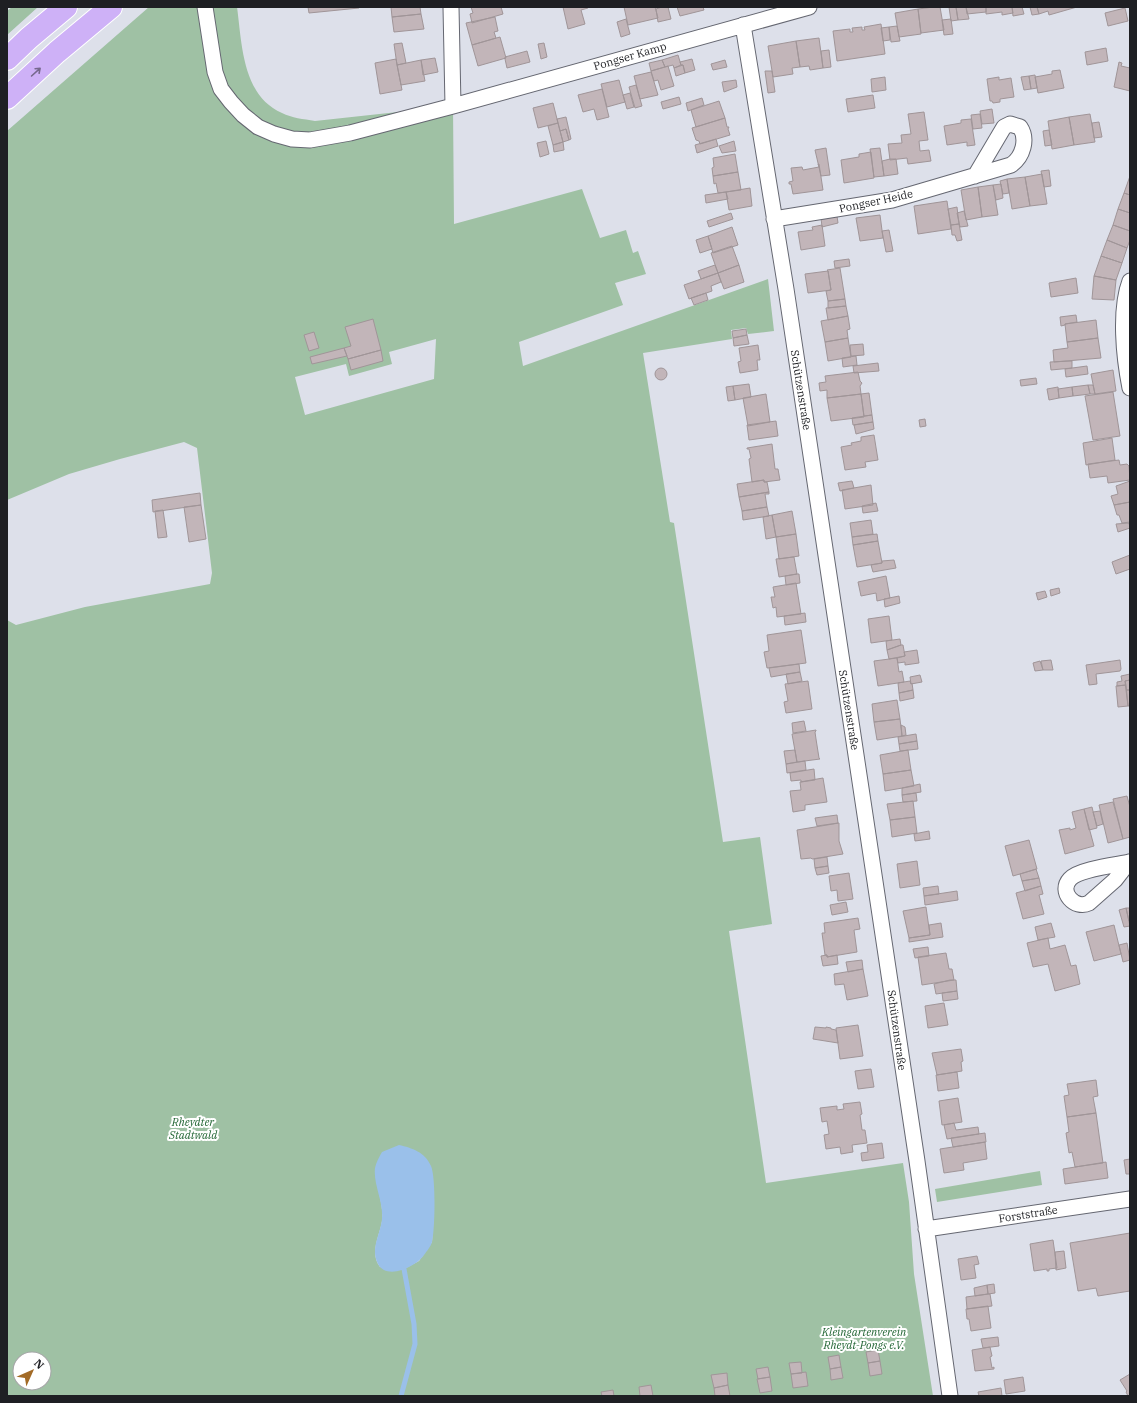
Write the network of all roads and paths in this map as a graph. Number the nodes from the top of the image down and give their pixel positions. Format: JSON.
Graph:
{"nodes":[{"id":1,"x":66,"y":7,"type":"edge"},
{"id":2,"x":111,"y":7,"type":"edge"},
{"id":3,"x":205,"y":7,"type":"edge"},
{"id":4,"x":451,"y":7,"type":"edge"},
{"id":5,"x":808,"y":7,"type":"edge"},
{"id":6,"x":743,"y":25,"type":"junction"},
{"id":7,"x":7,"y":59,"type":"edge"},
{"id":8,"x":7,"y":98,"type":"edge"},
{"id":9,"x":452,"y":106,"type":"junction"},
{"id":10,"x":976,"y":176,"type":"dead end"},
{"id":11,"x":774,"y":218,"type":"junction"},
{"id":12,"x":1130,"y":281,"type":"edge"},
{"id":13,"x":1130,"y":388,"type":"edge"},
{"id":14,"x":1130,"y":1199,"type":"edge"},
{"id":15,"x":926,"y":1229,"type":"junction"},
{"id":16,"x":950,"y":1396,"type":"edge"}],
"edges":[{"from":1,"to":7,"type":"highway"},
{"from":8,"to":2,"type":"highway","one_way":true},
{"from":3,"to":9,"type":"street","name":"Pongser Kamp"},
{"from":4,"to":9,"type":"street"},
{"from":5,"to":6,"type":"street","name":"Pongser Kamp"},
{"from":6,"to":9,"type":"street","name":"Pongser Kamp"},
{"from":6,"to":11,"type":"street","name":"Schützenstraße"},
{"from":10,"to":11,"type":"street","name":"Pongser Heide"},
{"from":11,"to":15,"type":"street","name":"Schützenstraße"},
{"from":12,"to":13,"type":"street"},
{"from":14,"to":15,"type":"street","name":"Forststraße"},
{"from":15,"to":16,"type":"street","name":"Schützenstraße"}]}
